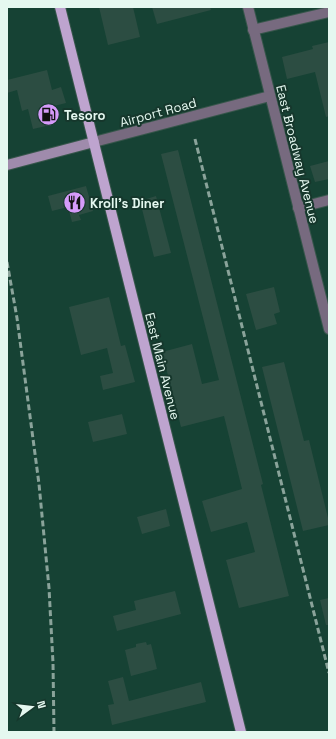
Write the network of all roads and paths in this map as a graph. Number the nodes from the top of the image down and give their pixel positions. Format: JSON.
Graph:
{"nodes":[{"id":1,"x":60,"y":7,"type":"edge"},
{"id":2,"x":248,"y":7,"type":"edge"},
{"id":3,"x":329,"y":12,"type":"edge"},
{"id":4,"x":253,"y":30,"type":"junction"},
{"id":5,"x":270,"y":96,"type":"junction"},
{"id":6,"x":94,"y":142,"type":"junction"},
{"id":7,"x":7,"y":165,"type":"edge"},
{"id":8,"x":329,"y":200,"type":"edge"},
{"id":9,"x":298,"y":208,"type":"junction"},
{"id":10,"x":329,"y":329,"type":"edge"},
{"id":11,"x":241,"y":732,"type":"edge"}],
"edges":[{"from":1,"to":6,"type":"main road","name":"East Main Avenue"},
{"from":2,"to":4,"type":"street","name":"East Broadway Avenue"},
{"from":3,"to":4,"type":"street"},
{"from":4,"to":5,"type":"street","name":"East Broadway Avenue"},
{"from":5,"to":6,"type":"street","name":"Airport Road"},
{"from":5,"to":9,"type":"street","name":"East Broadway Avenue"},
{"from":6,"to":7,"type":"main road","name":"Airport Road"},
{"from":6,"to":11,"type":"main road","name":"East Main Avenue"},
{"from":8,"to":9,"type":"street"},
{"from":9,"to":10,"type":"street","name":"East Broadway Avenue"}]}
